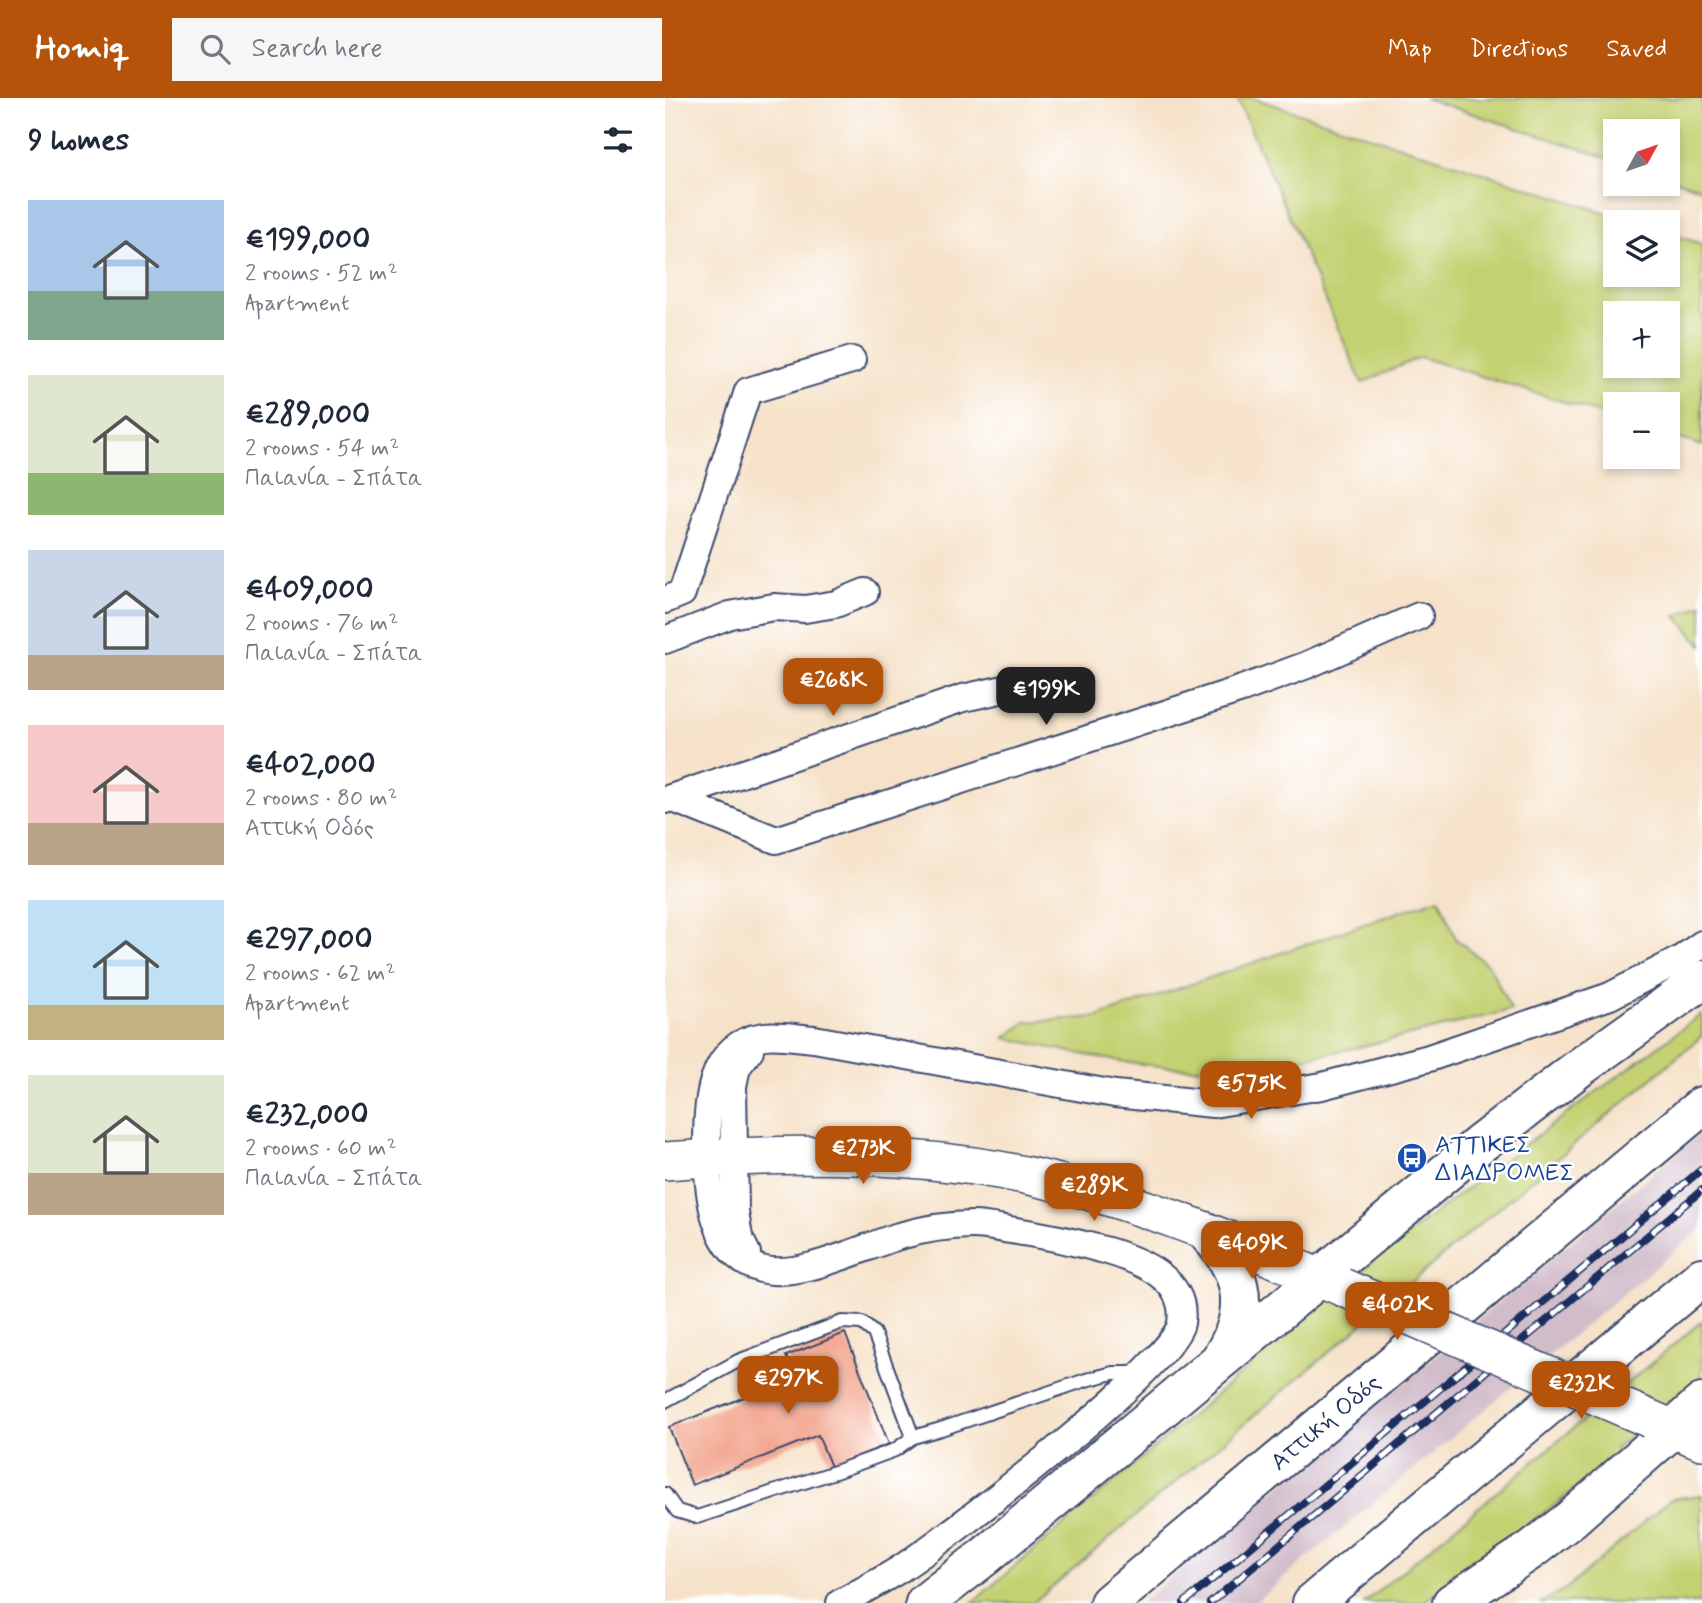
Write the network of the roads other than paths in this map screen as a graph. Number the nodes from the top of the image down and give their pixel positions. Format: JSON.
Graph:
{"nodes":[{"id":1,"x":852,"y":360,"type":"dead end"},
{"id":2,"x":865,"y":592,"type":"dead end"},
{"id":3,"x":665,"y":600,"type":"edge"},
{"id":4,"x":1419,"y":616,"type":"dead end"},
{"id":5,"x":665,"y":640,"type":"edge"},
{"id":6,"x":1009,"y":688,"type":"dead end"},
{"id":7,"x":668,"y":799,"type":"edge"},
{"id":8,"x":1702,"y":944,"type":"edge"},
{"id":9,"x":1702,"y":980,"type":"edge"},
{"id":10,"x":1702,"y":1106,"type":"edge"},
{"id":11,"x":721,"y":1158,"type":"junction"},
{"id":12,"x":665,"y":1161,"type":"edge"},
{"id":13,"x":1206,"y":1232,"type":"junction"},
{"id":14,"x":1702,"y":1277,"type":"edge"},
{"id":15,"x":1331,"y":1282,"type":"junction"},
{"id":16,"x":1219,"y":1362,"type":"junction"},
{"id":17,"x":1144,"y":1373,"type":"junction"},
{"id":18,"x":665,"y":1401,"type":"edge"},
{"id":19,"x":1702,"y":1403,"type":"edge"},
{"id":20,"x":1675,"y":1430,"type":"edge"},
{"id":21,"x":913,"y":1437,"type":"junction"},
{"id":22,"x":665,"y":1494,"type":"edge"},
{"id":23,"x":840,"y":1603,"type":"edge"},
{"id":24,"x":925,"y":1603,"type":"edge"},
{"id":25,"x":1108,"y":1603,"type":"edge"},
{"id":26,"x":1312,"y":1603,"type":"edge"},
{"id":27,"x":1452,"y":1603,"type":"edge"}],
"edges":[{"from":1,"to":3,"type":"street"},
{"from":2,"to":5,"type":"street"},
{"from":4,"to":7,"type":"street"},
{"from":6,"to":7,"type":"street"},
{"from":8,"to":11,"type":"street"},
{"from":9,"to":15,"type":"highway"},
{"from":10,"to":25,"type":"highway","name":"Αττική Οδός"},
{"from":11,"to":12,"type":"main road"},
{"from":11,"to":13,"type":"main road"},
{"from":11,"to":17,"type":"street"},
{"from":13,"to":15,"type":"main road"},
{"from":13,"to":16,"type":"highway"},
{"from":14,"to":26,"type":"highway"},
{"from":15,"to":16,"type":"highway"},
{"from":15,"to":20,"type":"main road","bridge":true},
{"from":16,"to":24,"type":"highway"},
{"from":17,"to":21,"type":"lane"},
{"from":17,"to":23,"type":"street"},
{"from":18,"to":21,"type":"lane"},
{"from":19,"to":20,"type":"highway"},
{"from":20,"to":27,"type":"highway"},
{"from":21,"to":22,"type":"lane"}]}
